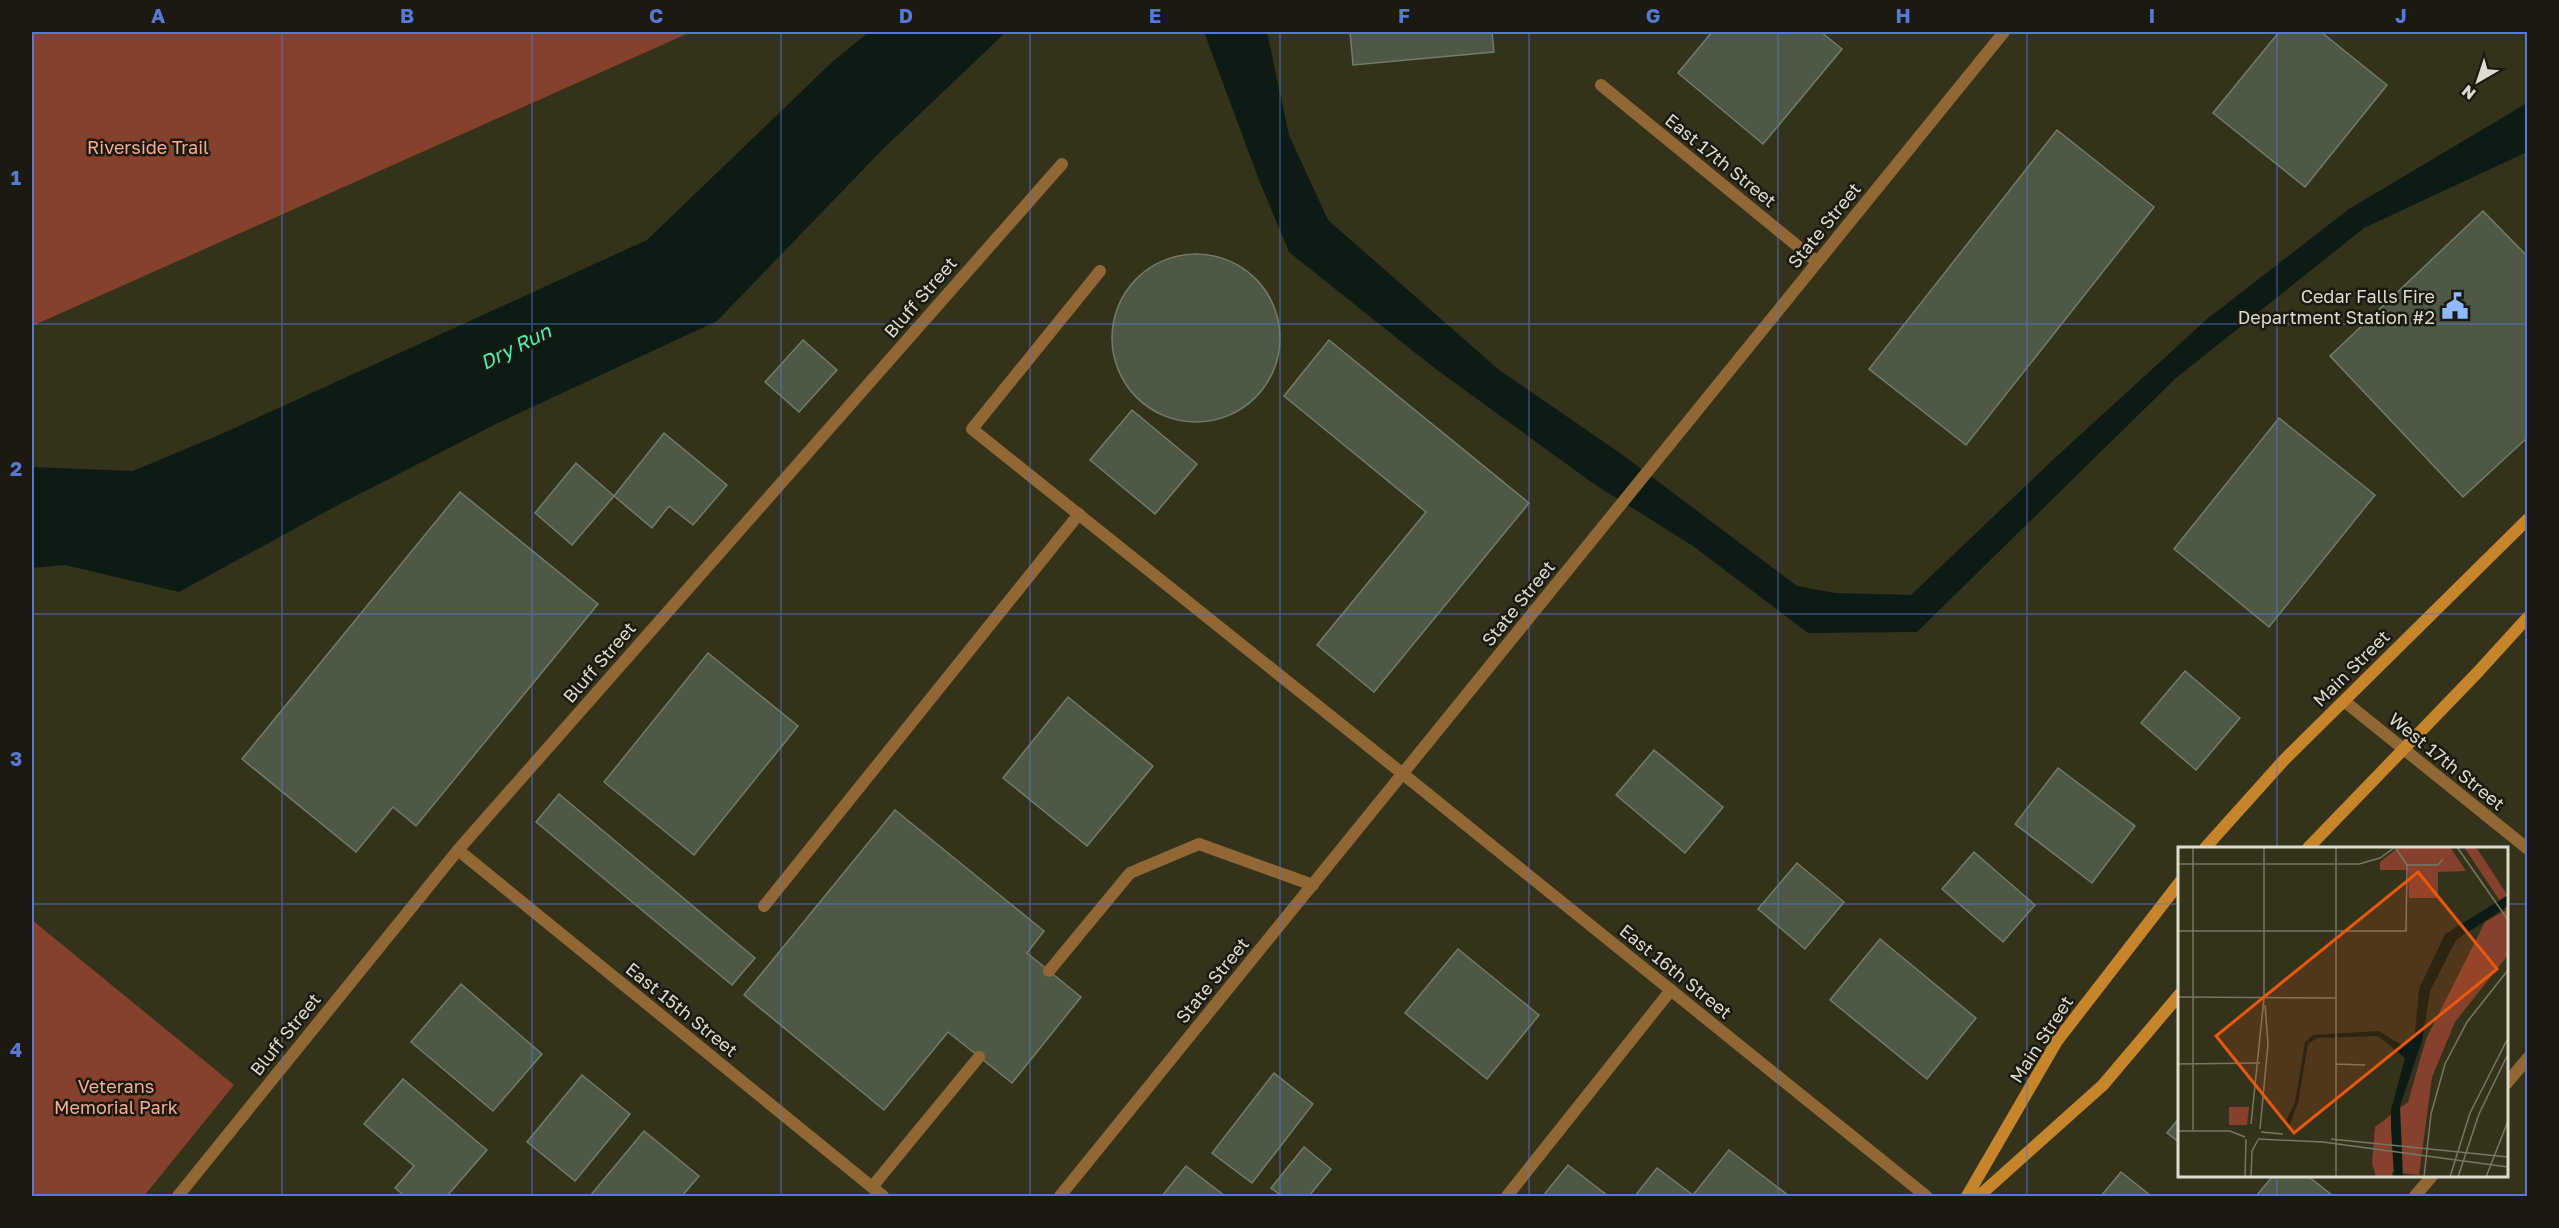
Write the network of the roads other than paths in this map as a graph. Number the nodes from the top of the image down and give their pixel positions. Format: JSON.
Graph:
{"nodes":[{"id":1,"x":2004,"y":32,"type":"edge"},
{"id":2,"x":1601,"y":85,"type":"dead end"},
{"id":3,"x":1062,"y":164,"type":"dead end"},
{"id":4,"x":1817,"y":262,"type":"junction"},
{"id":5,"x":1100,"y":271,"type":"dead end"},
{"id":6,"x":1079,"y":514,"type":"junction"},
{"id":7,"x":2528,"y":519,"type":"edge"},
{"id":8,"x":2528,"y":617,"type":"edge"},
{"id":9,"x":2344,"y":700,"type":"junction"},
{"id":10,"x":2404,"y":749,"type":"junction"},
{"id":11,"x":1403,"y":774,"type":"junction"},
{"id":12,"x":2207,"y":847,"type":"edge"},
{"id":13,"x":2310,"y":847,"type":"edge"},
{"id":14,"x":2528,"y":849,"type":"edge"},
{"id":15,"x":458,"y":850,"type":"junction"},
{"id":16,"x":1313,"y":885,"type":"junction"},
{"id":17,"x":2178,"y":885,"type":"edge"},
{"id":18,"x":764,"y":906,"type":"dead end"},
{"id":19,"x":1049,"y":971,"type":"dead end"},
{"id":20,"x":1671,"y":990,"type":"junction"},
{"id":21,"x":2178,"y":996,"type":"edge"},
{"id":22,"x":979,"y":1057,"type":"dead end"},
{"id":23,"x":2528,"y":1058,"type":"edge"},
{"id":24,"x":2508,"y":1082,"type":"edge"},
{"id":25,"x":2431,"y":1177,"type":"edge"},
{"id":26,"x":872,"y":1187,"type":"junction"},
{"id":27,"x":178,"y":1197,"type":"edge"},
{"id":28,"x":884,"y":1197,"type":"edge"},
{"id":29,"x":1060,"y":1197,"type":"edge"},
{"id":30,"x":1507,"y":1197,"type":"edge"},
{"id":31,"x":1926,"y":1197,"type":"edge"},
{"id":32,"x":1967,"y":1197,"type":"edge"},
{"id":33,"x":1979,"y":1197,"type":"edge"},
{"id":34,"x":2415,"y":1197,"type":"edge"}],
"edges":[{"from":1,"to":4,"type":"street","name":"State Street"},
{"from":2,"to":4,"type":"street","name":"East 17th Street"},
{"from":3,"to":15,"type":"street","name":"Bluff Street"},
{"from":4,"to":11,"type":"street","name":"State Street"},
{"from":5,"to":6,"type":"street","name":"East 16th Street"},
{"from":6,"to":11,"type":"street","name":"East 16th Street"},
{"from":6,"to":18,"type":"street"},
{"from":7,"to":9,"type":"main road","name":"Main Street"},
{"from":8,"to":10,"type":"main road"},
{"from":9,"to":10,"type":"street","name":"West 17th Street"},
{"from":9,"to":12,"type":"main road","name":"Main Street"},
{"from":10,"to":13,"type":"main road"},
{"from":10,"to":14,"type":"street","name":"West 17th Street"},
{"from":11,"to":16,"type":"street","name":"State Street"},
{"from":11,"to":20,"type":"street","name":"East 16th Street"},
{"from":15,"to":26,"type":"street","name":"East 15th Street"},
{"from":15,"to":27,"type":"street","name":"Bluff Street"},
{"from":16,"to":19,"type":"street"},
{"from":16,"to":29,"type":"street","name":"State Street"},
{"from":17,"to":32,"type":"main road","name":"Main Street"},
{"from":20,"to":30,"type":"street"},
{"from":20,"to":31,"type":"street","name":"East 16th Street"},
{"from":21,"to":33,"type":"main road"},
{"from":22,"to":26,"type":"street"},
{"from":23,"to":24,"type":"street"},
{"from":25,"to":34,"type":"street"},
{"from":26,"to":28,"type":"street","name":"East 15th Street"}]}
